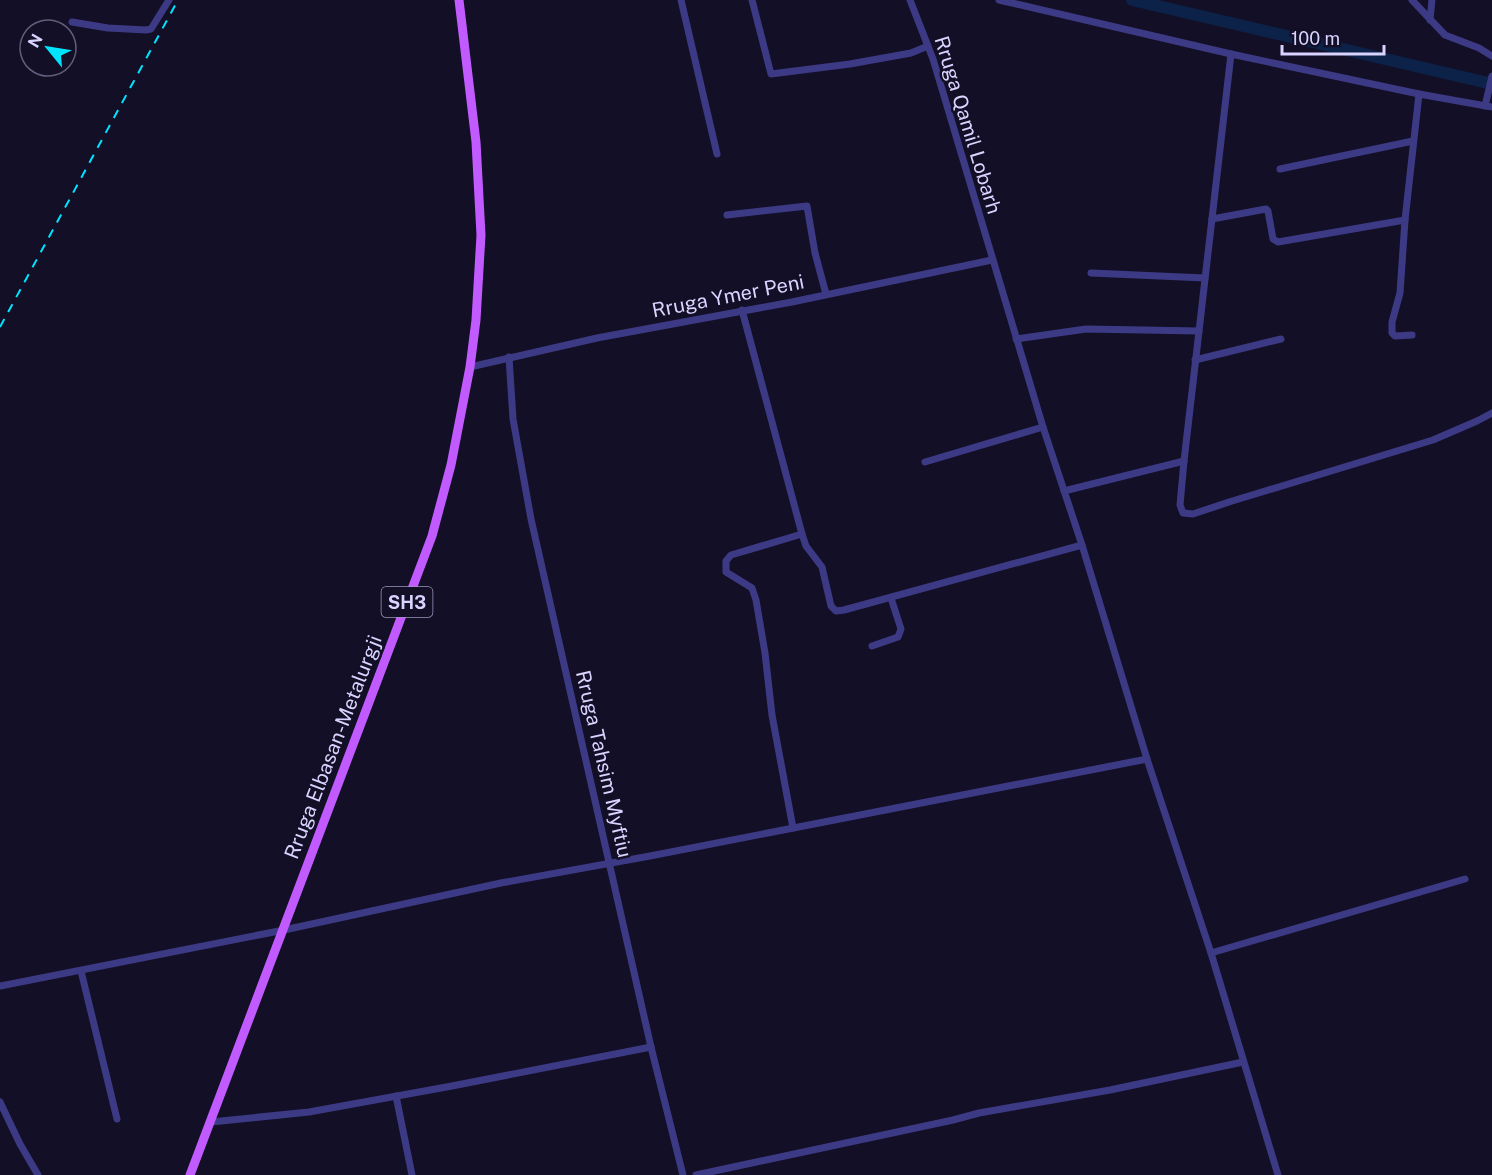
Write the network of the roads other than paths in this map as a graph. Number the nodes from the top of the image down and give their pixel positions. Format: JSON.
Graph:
{"nodes":[{"id":1,"x":169,"y":0,"type":"edge"},
{"id":2,"x":459,"y":0,"type":"edge"},
{"id":3,"x":681,"y":0,"type":"edge"},
{"id":4,"x":752,"y":0,"type":"edge"},
{"id":5,"x":910,"y":0,"type":"edge"},
{"id":6,"x":999,"y":0,"type":"edge"},
{"id":7,"x":1412,"y":0,"type":"edge"},
{"id":8,"x":1432,"y":0,"type":"edge"},
{"id":9,"x":1430,"y":20,"type":"junction"},
{"id":10,"x":78,"y":23,"type":"edge"},
{"id":11,"x":928,"y":46,"type":"junction"},
{"id":12,"x":1231,"y":54,"type":"junction"},
{"id":13,"x":1492,"y":56,"type":"edge"},
{"id":14,"x":1492,"y":76,"type":"edge"},
{"id":15,"x":1419,"y":94,"type":"junction"},
{"id":16,"x":1488,"y":106,"type":"edge"},
{"id":17,"x":1413,"y":141,"type":"junction"},
{"id":18,"x":717,"y":154,"type":"dead end"},
{"id":19,"x":1280,"y":169,"type":"dead end"},
{"id":20,"x":727,"y":215,"type":"dead end"},
{"id":21,"x":1212,"y":219,"type":"junction"},
{"id":22,"x":1405,"y":220,"type":"junction"},
{"id":23,"x":992,"y":260,"type":"junction"},
{"id":24,"x":1091,"y":273,"type":"dead end"},
{"id":25,"x":1205,"y":278,"type":"junction"},
{"id":26,"x":826,"y":294,"type":"junction"},
{"id":27,"x":742,"y":310,"type":"junction"},
{"id":28,"x":1198,"y":332,"type":"junction"},
{"id":29,"x":1412,"y":335,"type":"dead end"},
{"id":30,"x":1016,"y":339,"type":"junction"},
{"id":31,"x":1281,"y":339,"type":"dead end"},
{"id":32,"x":509,"y":357,"type":"junction"},
{"id":33,"x":1195,"y":360,"type":"junction"},
{"id":34,"x":470,"y":367,"type":"junction"},
{"id":35,"x":1492,"y":412,"type":"edge"},
{"id":36,"x":1043,"y":427,"type":"junction"},
{"id":37,"x":1184,"y":461,"type":"junction"},
{"id":38,"x":925,"y":462,"type":"dead end"},
{"id":39,"x":1064,"y":491,"type":"junction"},
{"id":40,"x":802,"y":534,"type":"junction"},
{"id":41,"x":1082,"y":545,"type":"junction"},
{"id":42,"x":891,"y":598,"type":"junction"},
{"id":43,"x":872,"y":646,"type":"dead end"},
{"id":44,"x":1147,"y":759,"type":"junction"},
{"id":45,"x":793,"y":828,"type":"junction"},
{"id":46,"x":609,"y":863,"type":"junction"},
{"id":47,"x":1465,"y":879,"type":"dead end"},
{"id":48,"x":284,"y":930,"type":"junction"},
{"id":49,"x":1211,"y":953,"type":"junction"},
{"id":50,"x":81,"y":971,"type":"junction"},
{"id":51,"x":0,"y":986,"type":"edge"},
{"id":52,"x":651,"y":1047,"type":"junction"},
{"id":53,"x":1243,"y":1062,"type":"junction"},
{"id":54,"x":396,"y":1096,"type":"junction"},
{"id":55,"x":0,"y":1102,"type":"edge"},
{"id":56,"x":117,"y":1119,"type":"dead end"},
{"id":57,"x":211,"y":1122,"type":"junction"},
{"id":58,"x":38,"y":1175,"type":"edge"},
{"id":59,"x":190,"y":1175,"type":"edge"},
{"id":60,"x":412,"y":1175,"type":"edge"},
{"id":61,"x":683,"y":1175,"type":"edge"},
{"id":62,"x":696,"y":1175,"type":"edge"},
{"id":63,"x":1278,"y":1175,"type":"edge"}],
"edges":[{"from":1,"to":10,"type":"street"},
{"from":2,"to":34,"type":"main road","name":"Rruga Elbasan-Metalurgji","number":"SH3"},
{"from":3,"to":18,"type":"street"},
{"from":4,"to":11,"type":"street"},
{"from":5,"to":11,"type":"street","name":"Rruga Qamil Lobarh"},
{"from":6,"to":12,"type":"street"},
{"from":7,"to":9,"type":"street"},
{"from":8,"to":9,"type":"street"},
{"from":9,"to":13,"type":"street"},
{"from":11,"to":23,"type":"street","name":"Rruga Qamil Lobarh"},
{"from":12,"to":15,"type":"street"},
{"from":12,"to":21,"type":"street"},
{"from":14,"to":16,"type":"street"},
{"from":15,"to":16,"type":"street"},
{"from":15,"to":17,"type":"street"},
{"from":17,"to":19,"type":"street"},
{"from":17,"to":22,"type":"street"},
{"from":20,"to":26,"type":"street"},
{"from":21,"to":22,"type":"street"},
{"from":21,"to":25,"type":"street"},
{"from":22,"to":29,"type":"street"},
{"from":23,"to":26,"type":"street","name":"Rruga Ymer Peni"},
{"from":23,"to":30,"type":"street","name":"Rruga Qamil Lobarh"},
{"from":24,"to":25,"type":"street"},
{"from":25,"to":28,"type":"street"},
{"from":26,"to":27,"type":"street","name":"Rruga Ymer Peni"},
{"from":27,"to":32,"type":"street","name":"Rruga Ymer Peni"},
{"from":27,"to":40,"type":"street"},
{"from":28,"to":30,"type":"street"},
{"from":28,"to":33,"type":"street"},
{"from":30,"to":36,"type":"street","name":"Rruga Qamil Lobarh"},
{"from":31,"to":33,"type":"street"},
{"from":32,"to":34,"type":"street","name":"Rruga Ymer Peni"},
{"from":32,"to":46,"type":"street","name":"Rruga Tahsim Myftiu"},
{"from":33,"to":37,"type":"street"},
{"from":34,"to":48,"type":"main road","name":"Rruga Elbasan-Metalurgji","number":"SH3"},
{"from":35,"to":37,"type":"street"},
{"from":36,"to":38,"type":"street"},
{"from":36,"to":39,"type":"street","name":"Rruga Qamil Lobarh"},
{"from":37,"to":39,"type":"street"},
{"from":39,"to":41,"type":"street","name":"Rruga Qamil Lobarh"},
{"from":40,"to":42,"type":"street"},
{"from":40,"to":45,"type":"street"},
{"from":41,"to":42,"type":"street"},
{"from":41,"to":44,"type":"street","name":"Rruga Qamil Lobarh"},
{"from":42,"to":43,"type":"street"},
{"from":44,"to":45,"type":"street"},
{"from":44,"to":49,"type":"street","name":"Rruga Qamil Lobarh"},
{"from":45,"to":46,"type":"street"},
{"from":46,"to":48,"type":"street"},
{"from":46,"to":52,"type":"street","name":"Rruga Tahsim Myftiu"},
{"from":47,"to":49,"type":"street"},
{"from":48,"to":50,"type":"street"},
{"from":48,"to":57,"type":"main road","name":"Rruga Elbasan-Metalurgji","number":"SH3"},
{"from":49,"to":53,"type":"street","name":"Rruga Qamil Lobarh"},
{"from":50,"to":51,"type":"street"},
{"from":50,"to":56,"type":"street"},
{"from":52,"to":54,"type":"street"},
{"from":52,"to":61,"type":"street","name":"Rruga Tahsim Myftiu"},
{"from":53,"to":62,"type":"street"},
{"from":53,"to":63,"type":"street","name":"Rruga Qamil Lobarh"},
{"from":54,"to":57,"type":"street"},
{"from":54,"to":60,"type":"street"},
{"from":55,"to":58,"type":"street"},
{"from":57,"to":59,"type":"main road","name":"Rruga Elbasan-Metalurgji","number":"SH3"}]}
